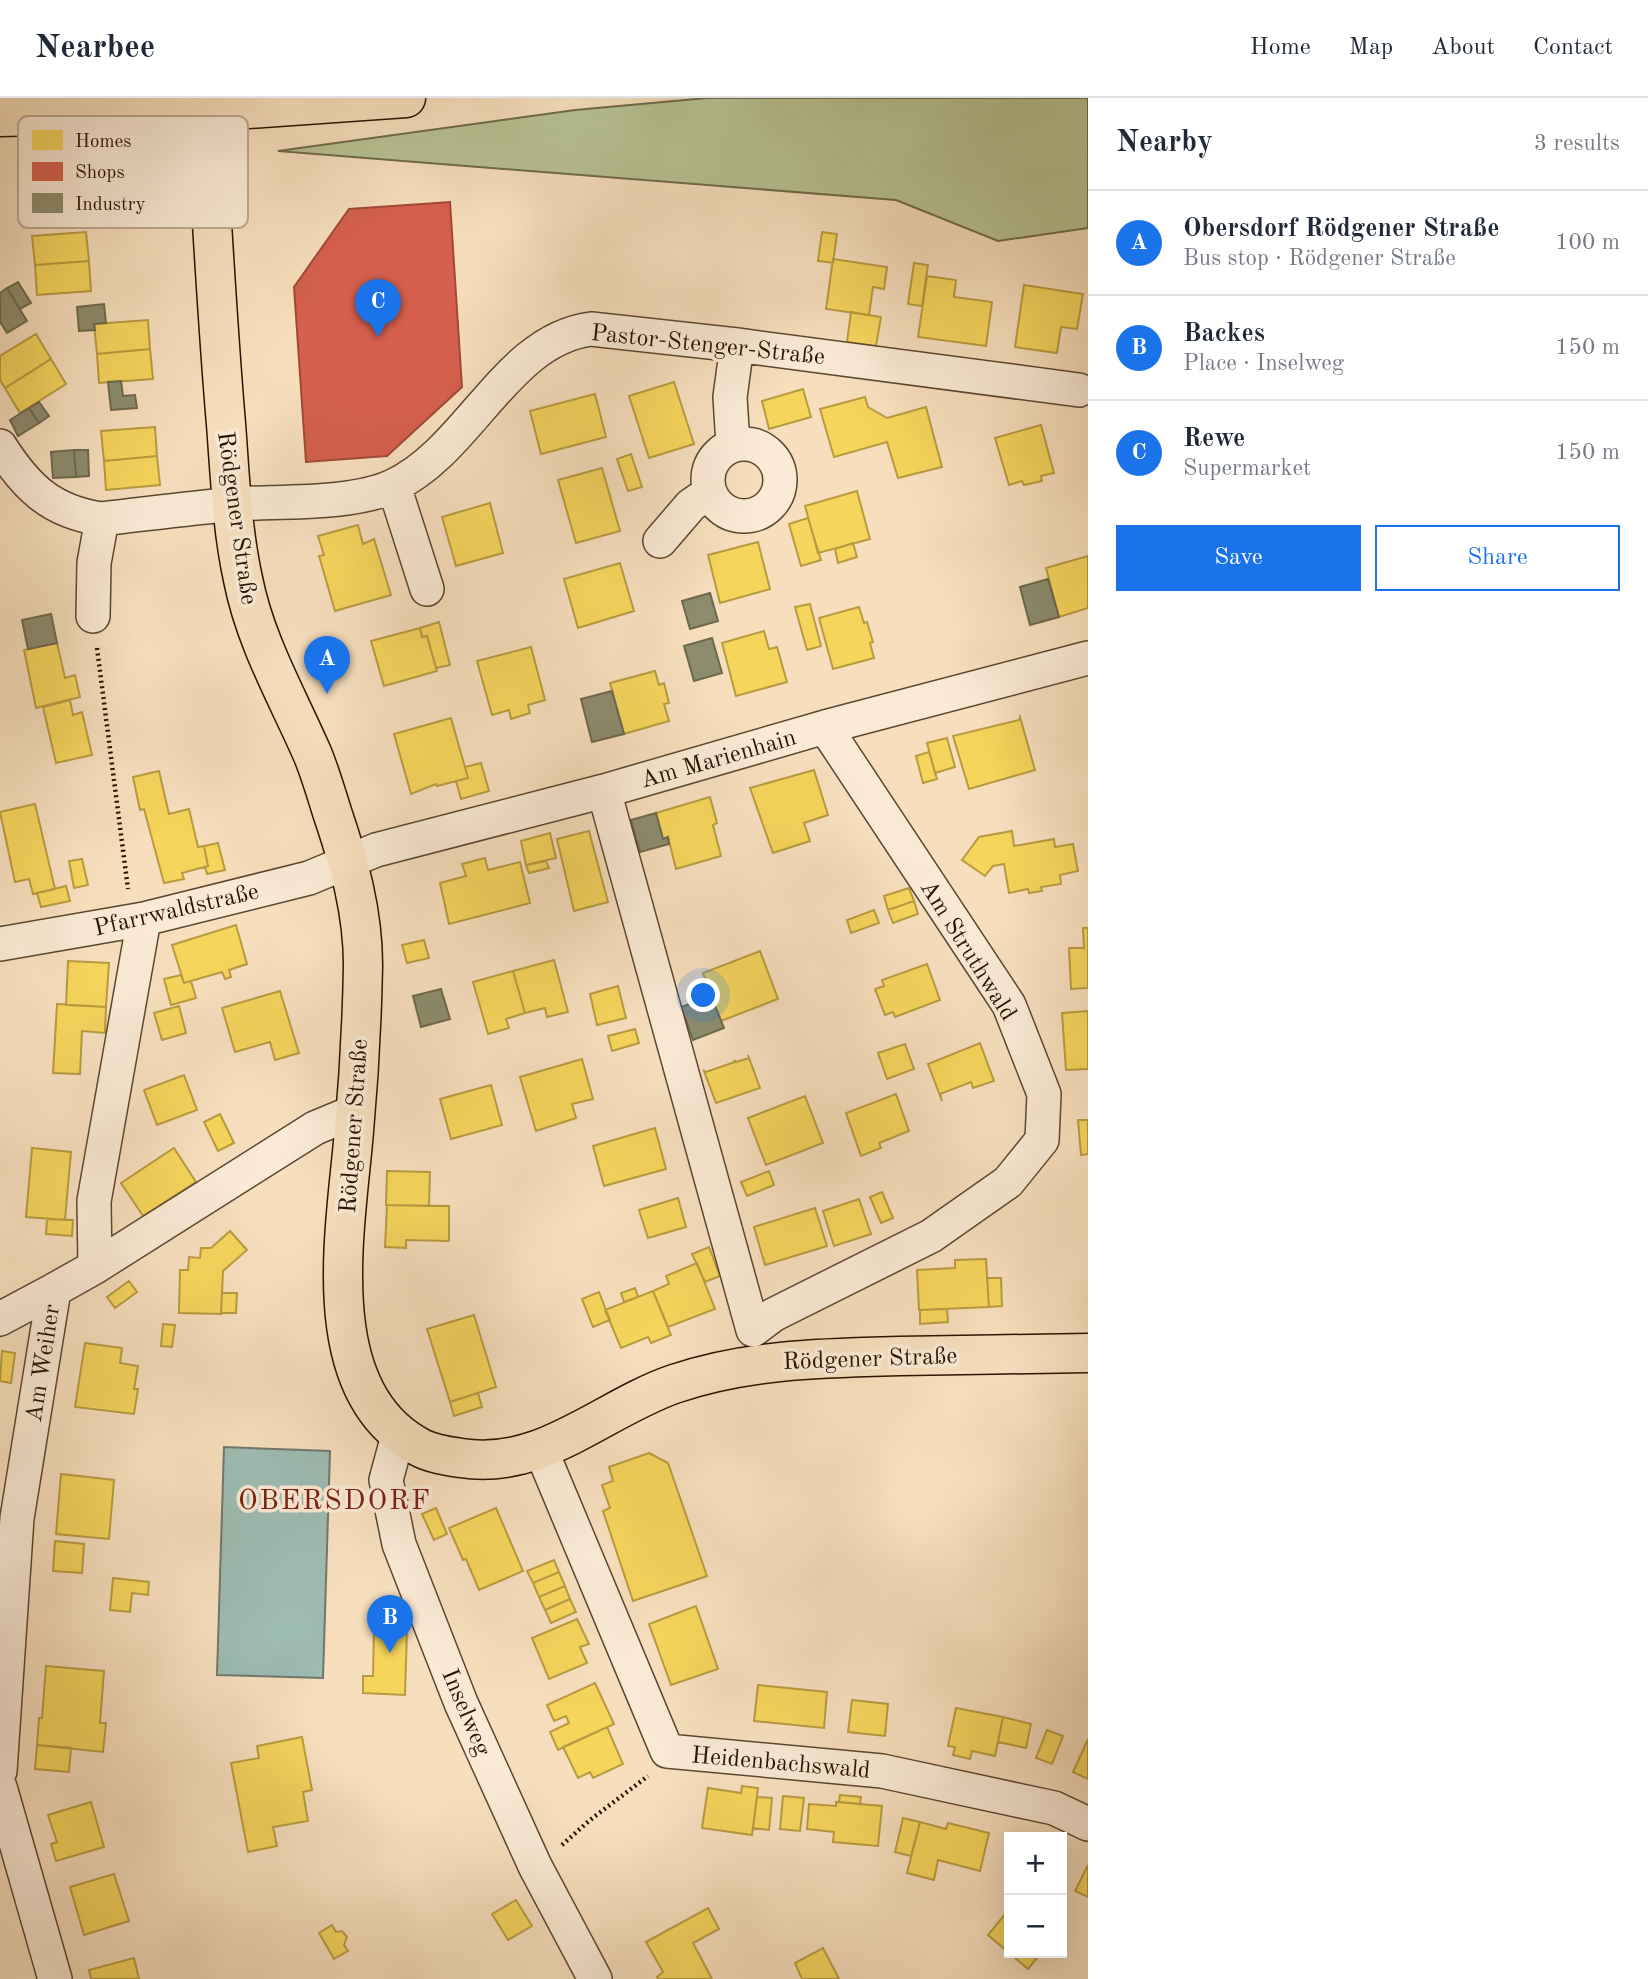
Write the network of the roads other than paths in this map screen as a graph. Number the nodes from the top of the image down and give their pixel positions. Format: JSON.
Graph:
{"nodes":[{"id":1,"x":405,"y":98,"type":"edge"},
{"id":2,"x":204,"y":105,"type":"edge"},
{"id":3,"x":0,"y":117,"type":"edge"},
{"id":4,"x":213,"y":228,"type":"edge"},
{"id":5,"x":737,"y":345,"type":"junction"},
{"id":6,"x":1079,"y":390,"type":"dead end"},
{"id":7,"x":733,"y":445,"type":"junction"},
{"id":8,"x":0,"y":446,"type":"edge"},
{"id":9,"x":394,"y":486,"type":"junction"},
{"id":10,"x":710,"y":492,"type":"junction"},
{"id":11,"x":232,"y":505,"type":"junction"},
{"id":12,"x":102,"y":519,"type":"junction"},
{"id":13,"x":660,"y":541,"type":"dead end"},
{"id":14,"x":427,"y":589,"type":"dead end"},
{"id":15,"x":93,"y":616,"type":"road end"},
{"id":16,"x":1088,"y":658,"type":"edge"},
{"id":17,"x":825,"y":727,"type":"junction"},
{"id":18,"x":604,"y":791,"type":"junction"},
{"id":19,"x":349,"y":861,"type":"junction"},
{"id":20,"x":144,"y":919,"type":"junction"},
{"id":21,"x":0,"y":944,"type":"edge"},
{"id":22,"x":356,"y":1111,"type":"junction"},
{"id":23,"x":95,"y":1267,"type":"junction"},
{"id":24,"x":54,"y":1290,"type":"junction"},
{"id":25,"x":0,"y":1319,"type":"edge"},
{"id":26,"x":757,"y":1346,"type":"junction"},
{"id":27,"x":1088,"y":1353,"type":"edge"},
{"id":28,"x":399,"y":1432,"type":"junction"},
{"id":29,"x":541,"y":1450,"type":"junction"},
{"id":30,"x":0,"y":1771,"type":"edge"},
{"id":31,"x":0,"y":1787,"type":"edge"},
{"id":32,"x":1088,"y":1824,"type":"edge"},
{"id":33,"x":54,"y":1979,"type":"edge"},
{"id":34,"x":595,"y":1979,"type":"edge"}],
"edges":[{"from":1,"to":2,"type":"main road"},
{"from":2,"to":3,"type":"main road"},
{"from":4,"to":11,"type":"main road","name":"Rödgener Straße"},
{"from":5,"to":6,"type":"street","name":"Pastor-Stenger-Straße"},
{"from":5,"to":7,"type":"street"},
{"from":5,"to":9,"type":"street","name":"Pastor-Stenger-Straße"},
{"from":7,"to":10,"type":"street"},
{"from":7,"to":10,"type":"street"},
{"from":8,"to":12,"type":"street"},
{"from":9,"to":11,"type":"street","name":"Pastor-Stenger-Straße"},
{"from":9,"to":14,"type":"street"},
{"from":10,"to":13,"type":"street"},
{"from":11,"to":12,"type":"street","name":"Pastor-Stenger-Straße"},
{"from":11,"to":19,"type":"main road","name":"Rödgener Straße"},
{"from":12,"to":15,"type":"street"},
{"from":16,"to":17,"type":"street","name":"Am Marienhain"},
{"from":17,"to":18,"type":"street","name":"Am Marienhain"},
{"from":17,"to":26,"type":"street","name":"Am Struthwald"},
{"from":18,"to":19,"type":"street","name":"Am Marienhain"},
{"from":18,"to":26,"type":"street"},
{"from":19,"to":20,"type":"street","name":"Pfarrwaldstraße"},
{"from":19,"to":22,"type":"main road","name":"Rödgener Straße"},
{"from":20,"to":21,"type":"street","name":"Pfarrwaldstraße"},
{"from":20,"to":23,"type":"street"},
{"from":22,"to":23,"type":"street","name":"Am Weiher"},
{"from":22,"to":28,"type":"main road","name":"Rödgener Straße"},
{"from":23,"to":24,"type":"street","name":"Am Weiher"},
{"from":24,"to":25,"type":"street","name":"Am Weiher"},
{"from":24,"to":30,"type":"street","name":"Am Weiher"},
{"from":26,"to":27,"type":"main road","name":"Rödgener Straße"},
{"from":26,"to":29,"type":"main road","name":"Rödgener Straße"},
{"from":28,"to":29,"type":"main road","name":"Rödgener Straße"},
{"from":28,"to":34,"type":"street","name":"Inselweg"},
{"from":29,"to":32,"type":"street","name":"Heidenbachswald"},
{"from":31,"to":33,"type":"street"}]}
